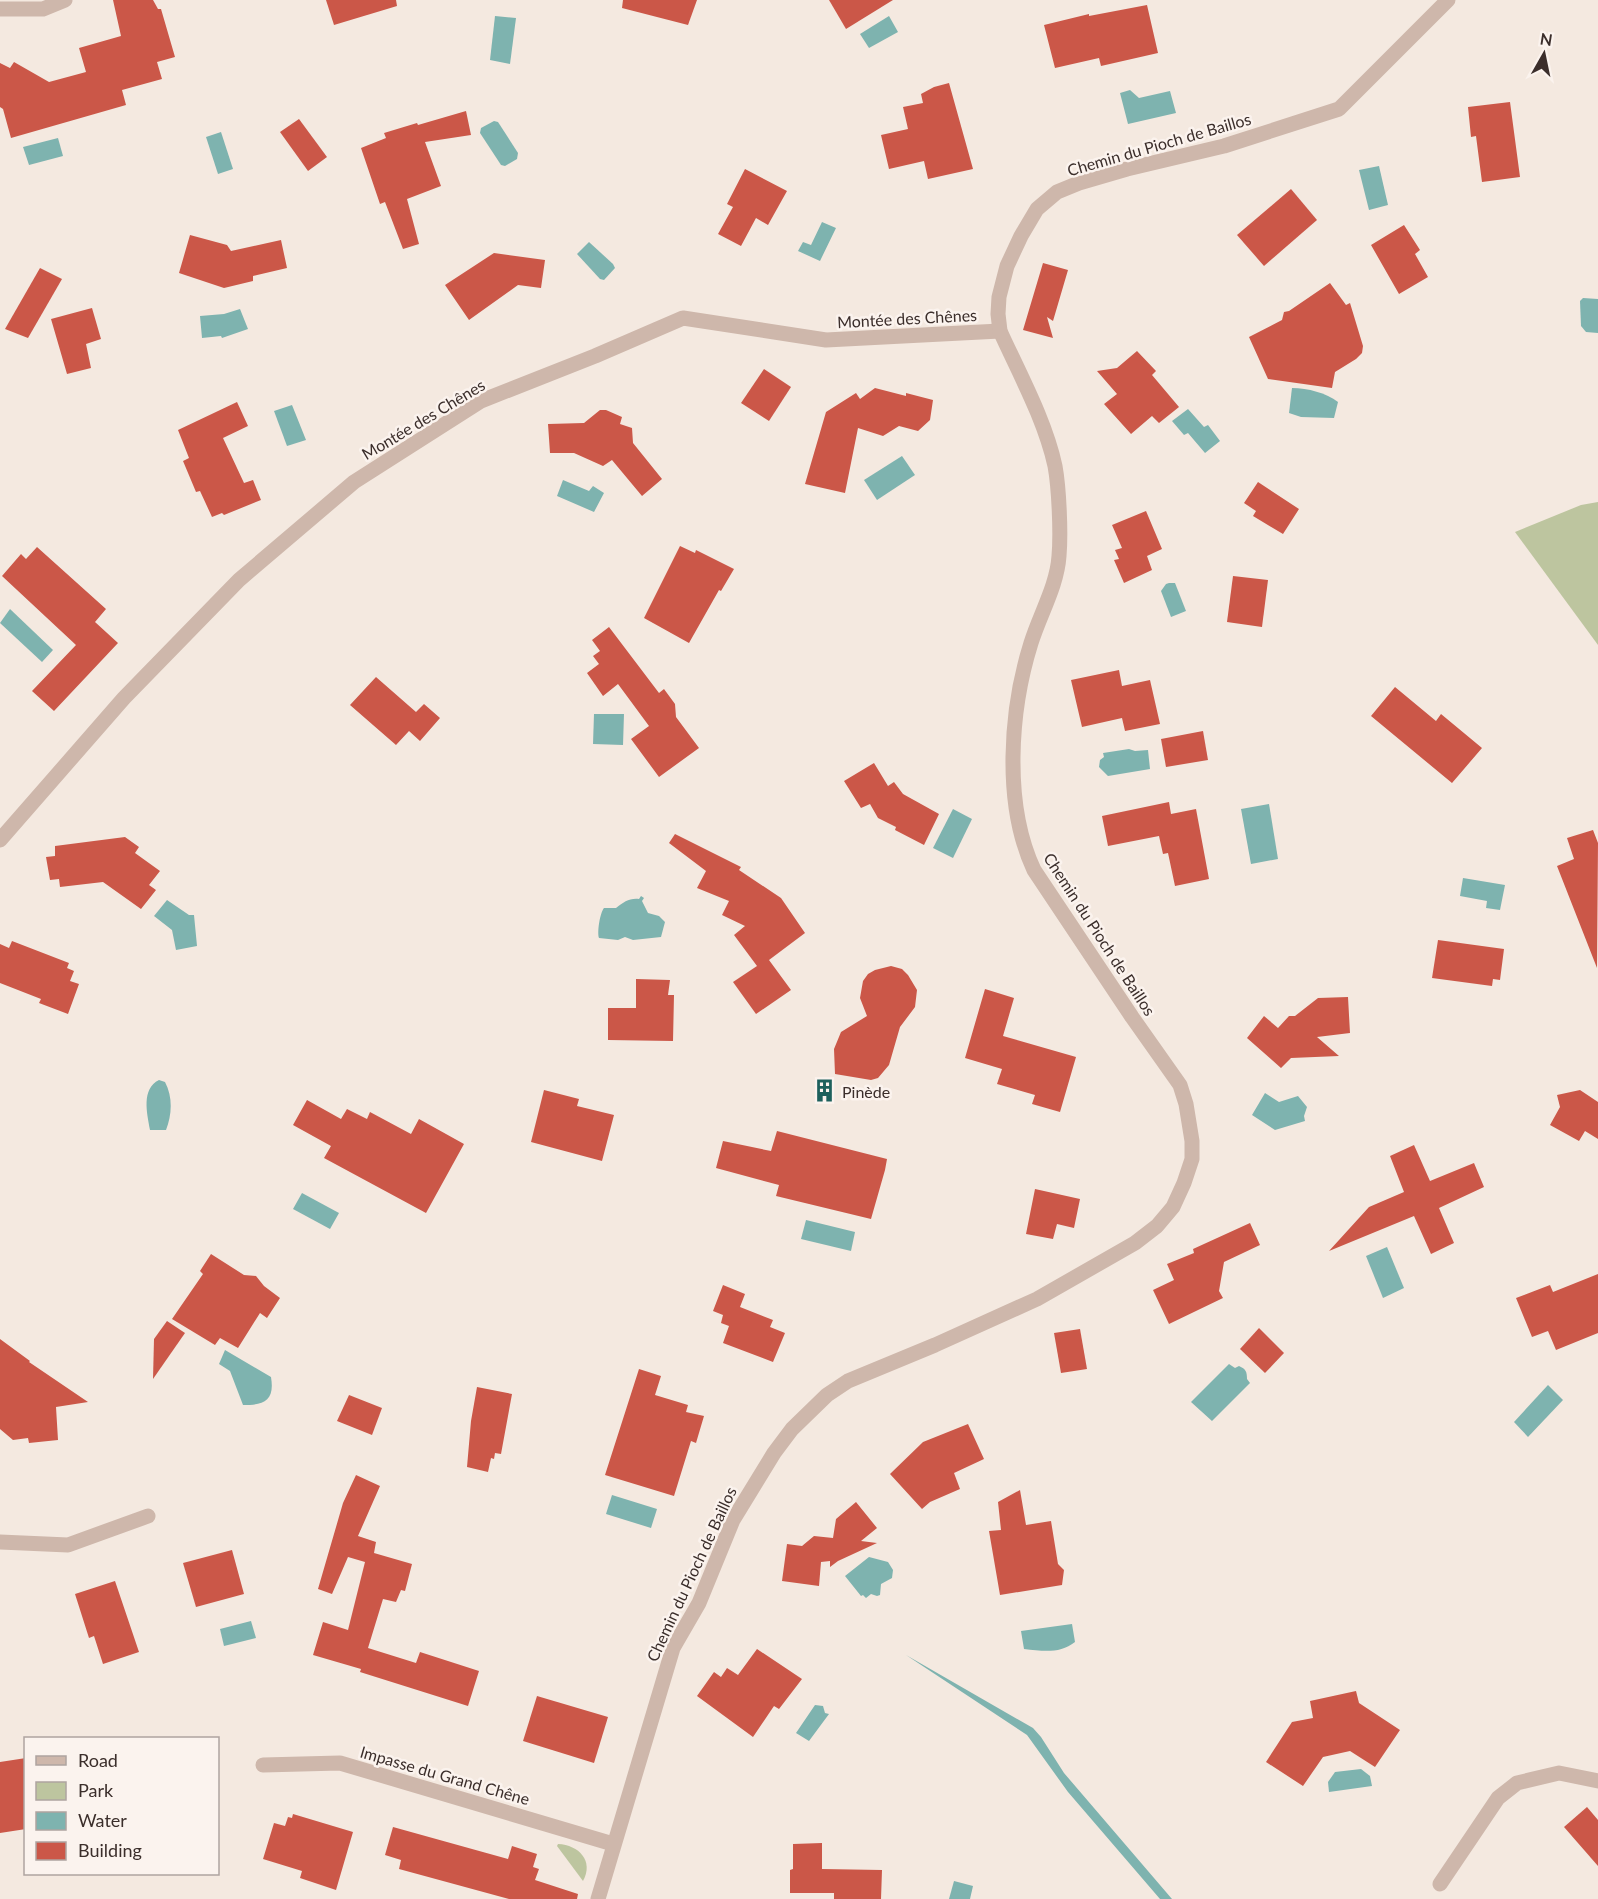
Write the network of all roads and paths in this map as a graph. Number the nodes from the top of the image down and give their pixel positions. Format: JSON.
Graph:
{"nodes":[{"id":1,"x":65,"y":0,"type":"edge"},
{"id":2,"x":1448,"y":0,"type":"edge"},
{"id":3,"x":0,"y":9,"type":"edge"},
{"id":4,"x":1000,"y":331,"type":"junction"},
{"id":5,"x":0,"y":840,"type":"edge"},
{"id":6,"x":148,"y":1516,"type":"dead end"},
{"id":7,"x":0,"y":1542,"type":"edge"},
{"id":8,"x":263,"y":1765,"type":"dead end"},
{"id":9,"x":1598,"y":1781,"type":"edge"},
{"id":10,"x":613,"y":1844,"type":"junction"},
{"id":11,"x":1440,"y":1884,"type":"dead end"},
{"id":12,"x":598,"y":1899,"type":"edge"}],
"edges":[{"from":1,"to":3,"type":"street"},
{"from":2,"to":4,"type":"street","name":"Chemin du Pioch de Baillos"},
{"from":4,"to":5,"type":"street","name":"Montée des Chênes"},
{"from":4,"to":10,"type":"street","name":"Chemin du Pioch de Baillos"},
{"from":6,"to":7,"type":"street"},
{"from":8,"to":10,"type":"street","name":"Impasse du Grand Chêne"},
{"from":9,"to":11,"type":"street"},
{"from":10,"to":12,"type":"street","name":"Chemin du Pioch de Baillos"}]}
